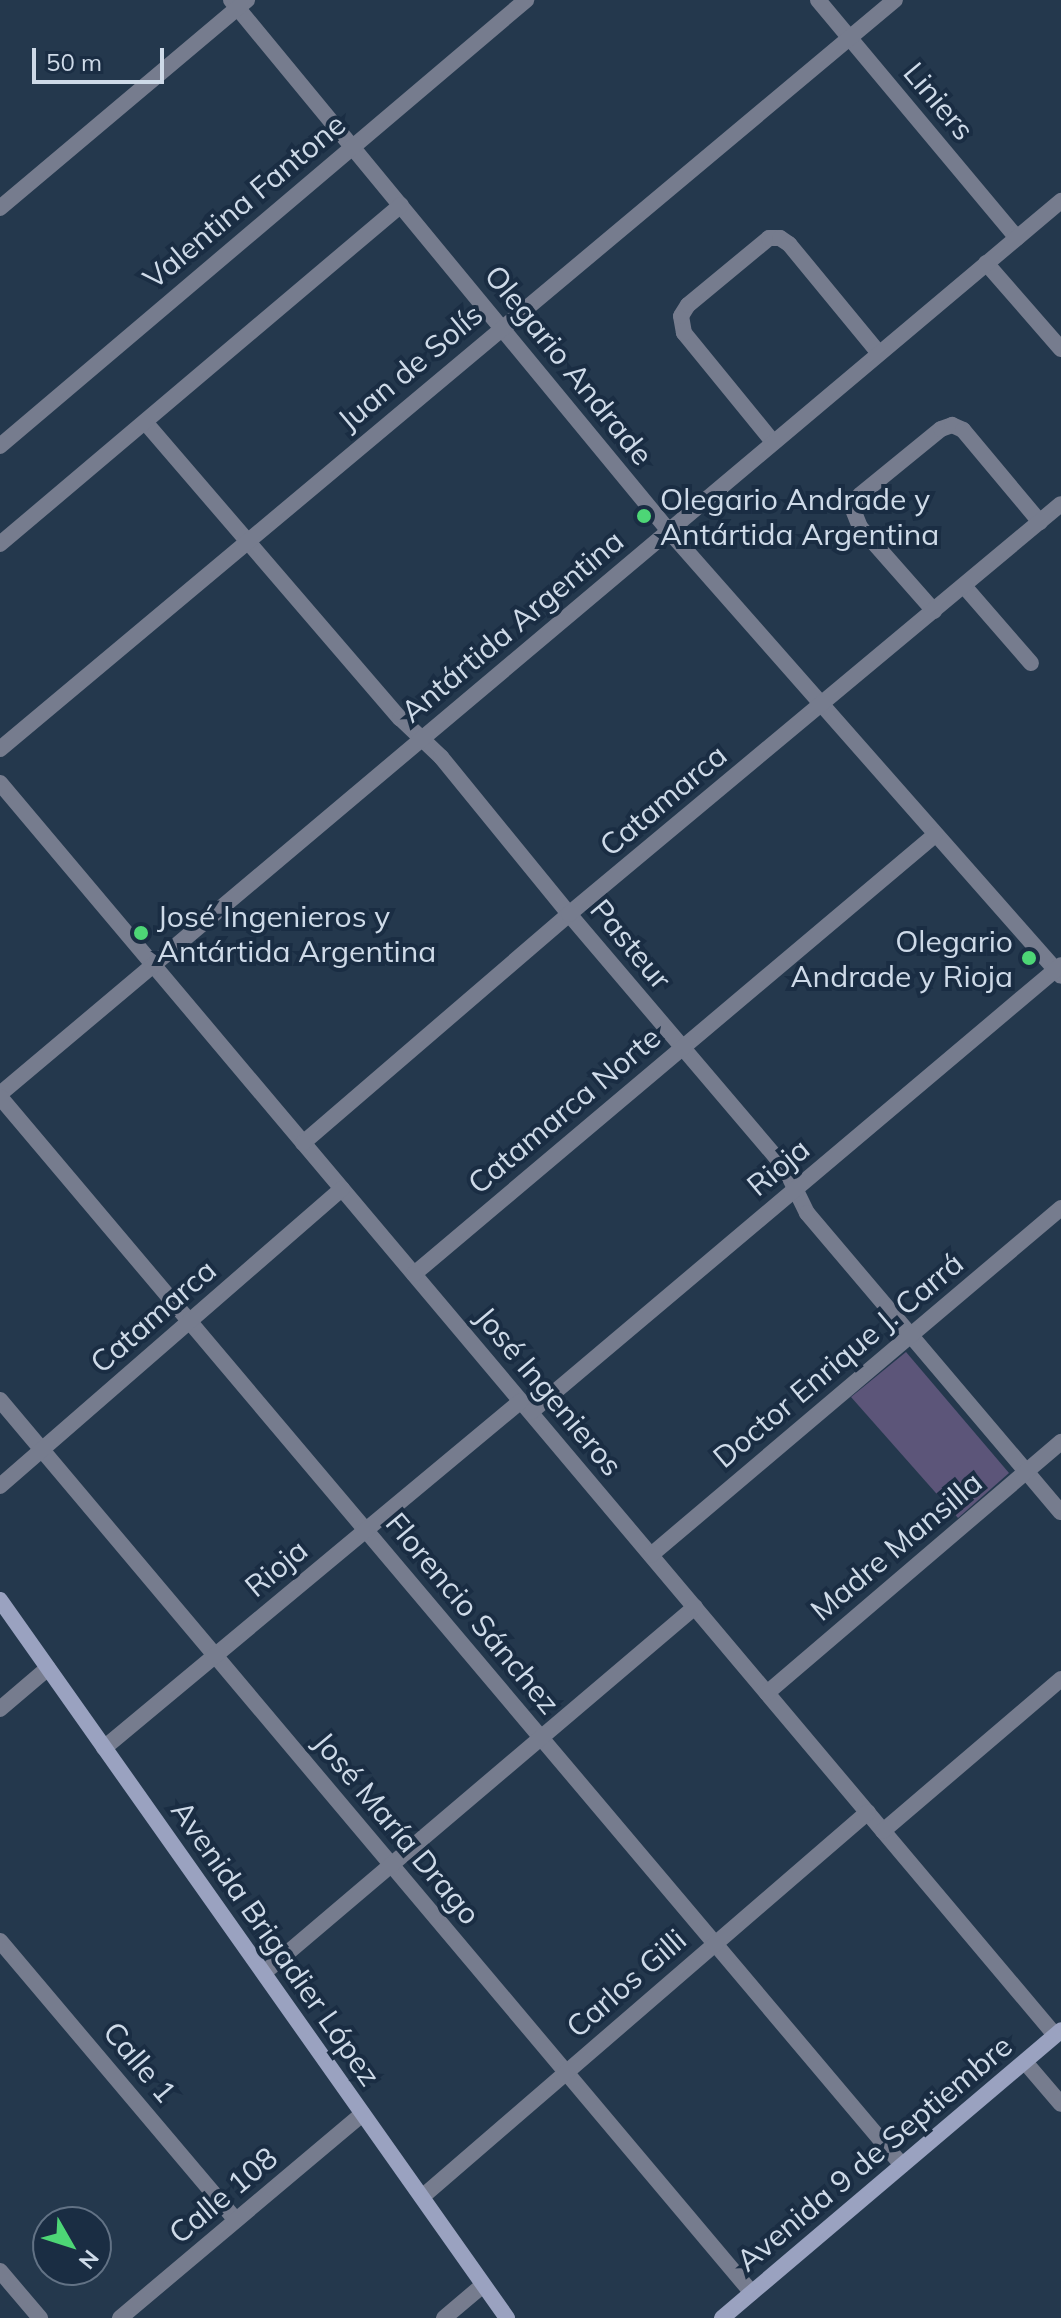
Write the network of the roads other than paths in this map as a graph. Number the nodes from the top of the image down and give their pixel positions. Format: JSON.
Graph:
{"nodes":[{"id":1,"x":526,"y":0,"type":"edge"},
{"id":2,"x":818,"y":0,"type":"edge"},
{"id":3,"x":895,"y":0,"type":"edge"},
{"id":4,"x":239,"y":3,"type":"edge"},
{"id":5,"x":850,"y":38,"type":"junction"},
{"id":6,"x":353,"y":145,"type":"junction"},
{"id":7,"x":1061,"y":201,"type":"edge"},
{"id":8,"x":401,"y":205,"type":"junction"},
{"id":9,"x":0,"y":208,"type":"edge"},
{"id":10,"x":1017,"y":238,"type":"junction"},
{"id":11,"x":986,"y":263,"type":"junction"},
{"id":12,"x":501,"y":327,"type":"junction"},
{"id":13,"x":1061,"y":349,"type":"edge"},
{"id":14,"x":879,"y":353,"type":"junction"},
{"id":15,"x":145,"y":422,"type":"junction"},
{"id":16,"x":2,"y":439,"type":"edge"},
{"id":17,"x":773,"y":442,"type":"junction"},
{"id":18,"x":1061,"y":504,"type":"edge"},
{"id":19,"x":1040,"y":522,"type":"junction"},
{"id":20,"x":668,"y":530,"type":"junction"},
{"id":21,"x":249,"y":541,"type":"junction"},
{"id":22,"x":0,"y":544,"type":"edge"},
{"id":23,"x":964,"y":586,"type":"junction"},
{"id":24,"x":934,"y":611,"type":"junction"},
{"id":25,"x":1031,"y":663,"type":"dead end"},
{"id":26,"x":821,"y":706,"type":"junction"},
{"id":27,"x":421,"y":739,"type":"junction"},
{"id":28,"x":0,"y":749,"type":"edge"},
{"id":29,"x":0,"y":783,"type":"edge"},
{"id":30,"x":935,"y":835,"type":"junction"},
{"id":31,"x":569,"y":914,"type":"junction"},
{"id":32,"x":153,"y":964,"type":"junction"},
{"id":33,"x":1059,"y":970,"type":"edge"},
{"id":34,"x":682,"y":1048,"type":"junction"},
{"id":35,"x":0,"y":1096,"type":"edge"},
{"id":36,"x":303,"y":1143,"type":"junction"},
{"id":37,"x":795,"y":1188,"type":"junction"},
{"id":38,"x":342,"y":1189,"type":"junction"},
{"id":39,"x":1061,"y":1208,"type":"edge"},
{"id":40,"x":414,"y":1274,"type":"junction"},
{"id":41,"x":190,"y":1321,"type":"junction"},
{"id":42,"x":910,"y":1335,"type":"junction"},
{"id":43,"x":0,"y":1400,"type":"edge"},
{"id":44,"x":526,"y":1407,"type":"junction"},
{"id":45,"x":1061,"y":1442,"type":"edge"},
{"id":46,"x":42,"y":1450,"type":"junction"},
{"id":47,"x":1026,"y":1472,"type":"junction"},
{"id":48,"x":0,"y":1486,"type":"edge"},
{"id":49,"x":1061,"y":1512,"type":"edge"},
{"id":50,"x":366,"y":1530,"type":"junction"},
{"id":51,"x":651,"y":1555,"type":"junction"},
{"id":52,"x":0,"y":1600,"type":"edge"},
{"id":53,"x":695,"y":1607,"type":"junction"},
{"id":54,"x":215,"y":1656,"type":"junction"},
{"id":55,"x":48,"y":1668,"type":"junction"},
{"id":56,"x":1061,"y":1679,"type":"edge"},
{"id":57,"x":767,"y":1693,"type":"junction"},
{"id":58,"x":0,"y":1709,"type":"edge"},
{"id":59,"x":541,"y":1738,"type":"junction"},
{"id":60,"x":104,"y":1748,"type":"junction"},
{"id":61,"x":868,"y":1812,"type":"junction"},
{"id":62,"x":883,"y":1831,"type":"junction"},
{"id":63,"x":391,"y":1864,"type":"junction"},
{"id":64,"x":0,"y":1941,"type":"edge"},
{"id":65,"x":715,"y":1943,"type":"junction"},
{"id":66,"x":265,"y":1972,"type":"junction"},
{"id":67,"x":1058,"y":2032,"type":"edge"},
{"id":68,"x":1025,"y":2062,"type":"junction"},
{"id":69,"x":566,"y":2072,"type":"junction"},
{"id":70,"x":1061,"y":2104,"type":"edge"},
{"id":71,"x":362,"y":2114,"type":"junction"},
{"id":72,"x":902,"y":2165,"type":"junction"},
{"id":73,"x":422,"y":2197,"type":"junction"},
{"id":74,"x":236,"y":2220,"type":"junction"},
{"id":75,"x":0,"y":2271,"type":"edge"},
{"id":76,"x":483,"y":2285,"type":"junction"},
{"id":77,"x":752,"y":2293,"type":"junction"},
{"id":78,"x":40,"y":2318,"type":"edge"},
{"id":79,"x":120,"y":2318,"type":"edge"},
{"id":80,"x":444,"y":2318,"type":"edge"},
{"id":81,"x":507,"y":2318,"type":"edge"},
{"id":82,"x":722,"y":2318,"type":"edge"}],
"edges":[{"from":1,"to":6,"type":"street","name":"Valentina Fantone"},
{"from":2,"to":5,"type":"street","name":"Liniers"},
{"from":3,"to":5,"type":"street","name":"Juan de Solís"},
{"from":4,"to":6,"type":"street","name":"Olegario Andrade"},
{"from":4,"to":9,"type":"street"},
{"from":5,"to":10,"type":"street","name":"Liniers"},
{"from":5,"to":12,"type":"street","name":"Juan de Solís"},
{"from":6,"to":8,"type":"street","name":"Olegario Andrade"},
{"from":6,"to":16,"type":"street","name":"Valentina Fantone"},
{"from":7,"to":10,"type":"street","name":"Antártida Argentina"},
{"from":8,"to":12,"type":"street","name":"Olegario Andrade"},
{"from":8,"to":15,"type":"street"},
{"from":10,"to":11,"type":"street","name":"Antártida Argentina"},
{"from":11,"to":13,"type":"street"},
{"from":11,"to":14,"type":"street","name":"Antártida Argentina"},
{"from":12,"to":20,"type":"street","name":"Olegario Andrade"},
{"from":12,"to":21,"type":"street","name":"Juan de Solís"},
{"from":14,"to":17,"type":"street","name":"Antártida Argentina"},
{"from":14,"to":17,"type":"street"},
{"from":15,"to":21,"type":"street","name":"Pasteur"},
{"from":15,"to":22,"type":"street"},
{"from":17,"to":20,"type":"street","name":"Antártida Argentina"},
{"from":18,"to":19,"type":"street","name":"Catamarca"},
{"from":19,"to":23,"type":"street","name":"Catamarca"},
{"from":19,"to":24,"type":"street"},
{"from":20,"to":26,"type":"street","name":"Olegario Andrade"},
{"from":20,"to":27,"type":"street","name":"Antártida Argentina"},
{"from":21,"to":27,"type":"street","name":"Pasteur"},
{"from":21,"to":28,"type":"street","name":"Juan de Solís"},
{"from":23,"to":24,"type":"street","name":"Catamarca"},
{"from":23,"to":25,"type":"street"},
{"from":24,"to":26,"type":"street","name":"Catamarca"},
{"from":26,"to":30,"type":"street","name":"Olegario Andrade"},
{"from":26,"to":31,"type":"street","name":"Catamarca"},
{"from":27,"to":31,"type":"street","name":"Pasteur"},
{"from":27,"to":32,"type":"street","name":"Antártida Argentina"},
{"from":29,"to":32,"type":"street","name":"José Ingenieros"},
{"from":30,"to":33,"type":"street","name":"Olegario Andrade"},
{"from":30,"to":34,"type":"street","name":"Catamarca Norte"},
{"from":31,"to":34,"type":"street","name":"Pasteur"},
{"from":31,"to":36,"type":"street","name":"Catamarca"},
{"from":32,"to":35,"type":"street","name":"Antártida Argentina"},
{"from":32,"to":36,"type":"street","name":"José Ingenieros"},
{"from":33,"to":37,"type":"street","name":"Rioja"},
{"from":34,"to":37,"type":"street","name":"Pasteur"},
{"from":34,"to":40,"type":"street","name":"Catamarca Norte"},
{"from":35,"to":41,"type":"street","name":"Florencio Sánchez"},
{"from":36,"to":38,"type":"street","name":"José Ingenieros"},
{"from":37,"to":42,"type":"street","name":"Pasteur"},
{"from":37,"to":44,"type":"street","name":"Rioja"},
{"from":38,"to":40,"type":"street","name":"José Ingenieros"},
{"from":38,"to":41,"type":"street","name":"Catamarca"},
{"from":39,"to":42,"type":"street","name":"Doctor Enrique J. Carrá"},
{"from":40,"to":44,"type":"street","name":"José Ingenieros"},
{"from":41,"to":46,"type":"street","name":"Catamarca"},
{"from":41,"to":50,"type":"street","name":"Florencio Sánchez"},
{"from":42,"to":47,"type":"street","name":"Pasteur"},
{"from":42,"to":51,"type":"street","name":"Doctor Enrique J. Carrá"},
{"from":43,"to":46,"type":"street","name":"José María Drago"},
{"from":44,"to":50,"type":"street","name":"Rioja"},
{"from":44,"to":51,"type":"street","name":"José Ingenieros"},
{"from":45,"to":47,"type":"street","name":"Madre Mansilla"},
{"from":46,"to":48,"type":"street","name":"Catamarca"},
{"from":46,"to":54,"type":"street","name":"José María Drago"},
{"from":47,"to":49,"type":"street","name":"Pasteur"},
{"from":47,"to":57,"type":"street","name":"Madre Mansilla"},
{"from":50,"to":54,"type":"street","name":"Rioja"},
{"from":50,"to":59,"type":"street","name":"Florencio Sánchez"},
{"from":51,"to":53,"type":"street","name":"José Ingenieros"},
{"from":52,"to":55,"type":"street","name":"Avenida Brigadier López"},
{"from":53,"to":57,"type":"street","name":"José Ingenieros"},
{"from":53,"to":59,"type":"street"},
{"from":54,"to":60,"type":"street","name":"Rioja"},
{"from":54,"to":63,"type":"street","name":"José María Drago"},
{"from":55,"to":58,"type":"street"},
{"from":55,"to":60,"type":"street","name":"Avenida Brigadier López"},
{"from":56,"to":62,"type":"street"},
{"from":57,"to":61,"type":"street","name":"José Ingenieros"},
{"from":59,"to":63,"type":"street"},
{"from":59,"to":65,"type":"street","name":"Florencio Sánchez"},
{"from":60,"to":66,"type":"street","name":"Avenida Brigadier López"},
{"from":61,"to":62,"type":"street","name":"José Ingenieros"},
{"from":61,"to":65,"type":"street","name":"Carlos Gilli"},
{"from":62,"to":67,"type":"street","name":"José Ingenieros"},
{"from":63,"to":66,"type":"street"},
{"from":63,"to":69,"type":"street","name":"José María Drago"},
{"from":64,"to":74,"type":"street","name":"Calle 1"},
{"from":65,"to":69,"type":"street","name":"Carlos Gilli"},
{"from":65,"to":72,"type":"street","name":"Florencio Sánchez"},
{"from":66,"to":71,"type":"street","name":"Avenida Brigadier López"},
{"from":67,"to":68,"type":"street","name":"Avenida 9 de Septiembre"},
{"from":68,"to":70,"type":"street"},
{"from":68,"to":72,"type":"street","name":"Avenida 9 de Septiembre"},
{"from":69,"to":73,"type":"street","name":"Carlos Gilli"},
{"from":69,"to":77,"type":"street","name":"José María Drago"},
{"from":71,"to":73,"type":"street","name":"Avenida Brigadier López"},
{"from":71,"to":74,"type":"street","name":"Calle 108"},
{"from":72,"to":77,"type":"street","name":"Avenida 9 de Septiembre"},
{"from":73,"to":76,"type":"street","name":"Avenida Brigadier López"},
{"from":74,"to":79,"type":"street","name":"Calle 108"},
{"from":75,"to":78,"type":"street"},
{"from":76,"to":80,"type":"street"},
{"from":76,"to":81,"type":"street","name":"Avenida Brigadier López"},
{"from":77,"to":82,"type":"street","name":"Avenida 9 de Septiembre"}]}
